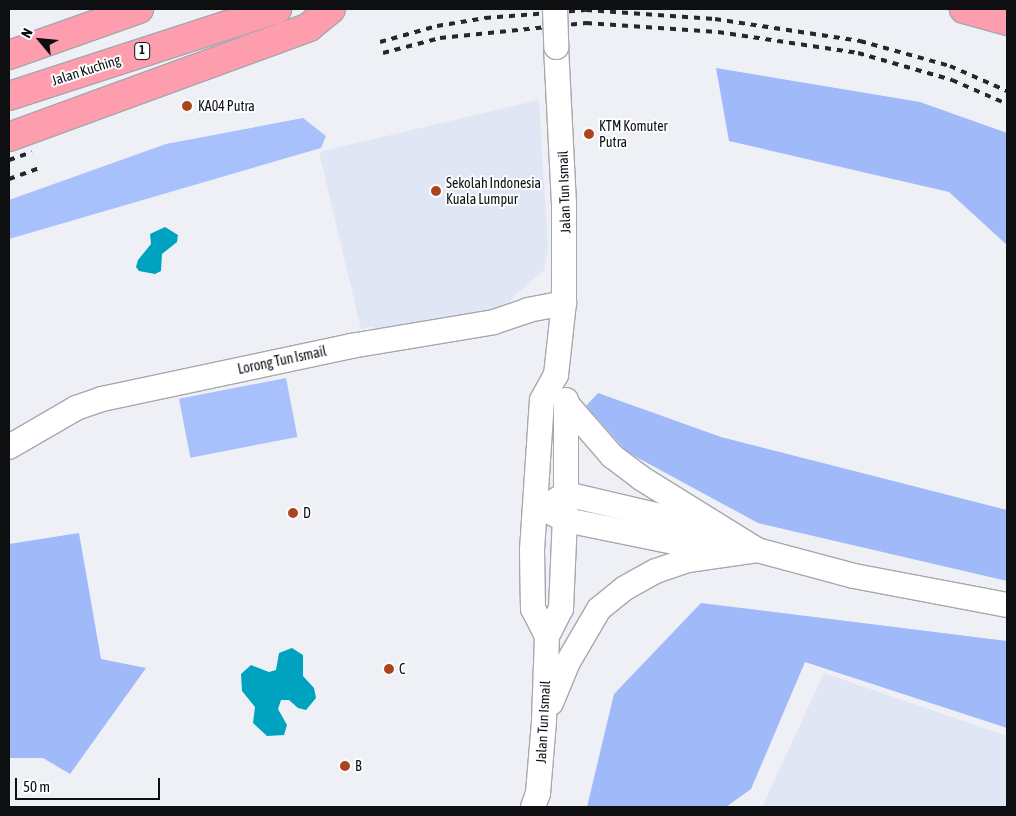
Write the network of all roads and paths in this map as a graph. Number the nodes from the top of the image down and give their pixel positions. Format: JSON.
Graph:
{"nodes":[{"id":1,"x":139,"y":9,"type":"edge"},
{"id":2,"x":277,"y":9,"type":"edge"},
{"id":3,"x":331,"y":9,"type":"edge"},
{"id":4,"x":555,"y":9,"type":"edge"},
{"id":5,"x":964,"y":9,"type":"edge"},
{"id":6,"x":103,"y":20,"type":"junction"},
{"id":7,"x":1007,"y":21,"type":"edge"},
{"id":8,"x":9,"y":36,"type":"edge"},
{"id":9,"x":9,"y":55,"type":"edge"},
{"id":10,"x":9,"y":96,"type":"edge"},
{"id":11,"x":9,"y":137,"type":"edge"},
{"id":12,"x":564,"y":303,"type":"junction"},
{"id":13,"x":556,"y":375,"type":"junction"},
{"id":14,"x":568,"y":404,"type":"junction"},
{"id":15,"x":9,"y":447,"type":"edge"},
{"id":16,"x":536,"y":474,"type":"junction"},
{"id":17,"x":566,"y":494,"type":"junction"},
{"id":18,"x":557,"y":514,"type":"junction"},
{"id":19,"x":730,"y":543,"type":"junction"},
{"id":20,"x":532,"y":550,"type":"junction"},
{"id":21,"x":1007,"y":605,"type":"edge"},
{"id":22,"x":547,"y":636,"type":"junction"},
{"id":23,"x":544,"y":721,"type":"junction"},
{"id":24,"x":533,"y":807,"type":"edge"}],
"edges":[{"from":1,"to":6,"type":"highway"},
{"from":2,"to":10,"type":"highway","name":"Jalan Kuching","number":"1"},
{"from":3,"to":11,"type":"highway"},
{"from":4,"to":12,"type":"street","name":"Jalan Tun Ismail","bridge":true},
{"from":5,"to":7,"type":"highway"},
{"from":6,"to":8,"type":"highway"},
{"from":6,"to":9,"type":"highway"},
{"from":12,"to":13,"type":"street","name":"Jalan Tun Ismail"},
{"from":12,"to":15,"type":"street","name":"Lorong Tun Ismail"},
{"from":13,"to":14,"type":"street","name":"Jalan Tun Ismail"},
{"from":13,"to":16,"type":"street","name":"Jalan Tun Ismail"},
{"from":14,"to":17,"type":"street","name":"Jalan Tun Ismail"},
{"from":14,"to":19,"type":"street"},
{"from":16,"to":18,"type":"street"},
{"from":16,"to":20,"type":"street","name":"Jalan Tun Ismail"},
{"from":17,"to":18,"type":"street","name":"Jalan Tun Ismail"},
{"from":17,"to":19,"type":"street"},
{"from":18,"to":19,"type":"street"},
{"from":18,"to":20,"type":"street"},
{"from":18,"to":22,"type":"street","name":"Jalan Tun Ismail"},
{"from":19,"to":21,"type":"street"},
{"from":19,"to":23,"type":"street"},
{"from":20,"to":22,"type":"street","name":"Jalan Tun Ismail"},
{"from":22,"to":23,"type":"street","name":"Jalan Tun Ismail"},
{"from":23,"to":24,"type":"street","name":"Jalan Tun Ismail"}]}
